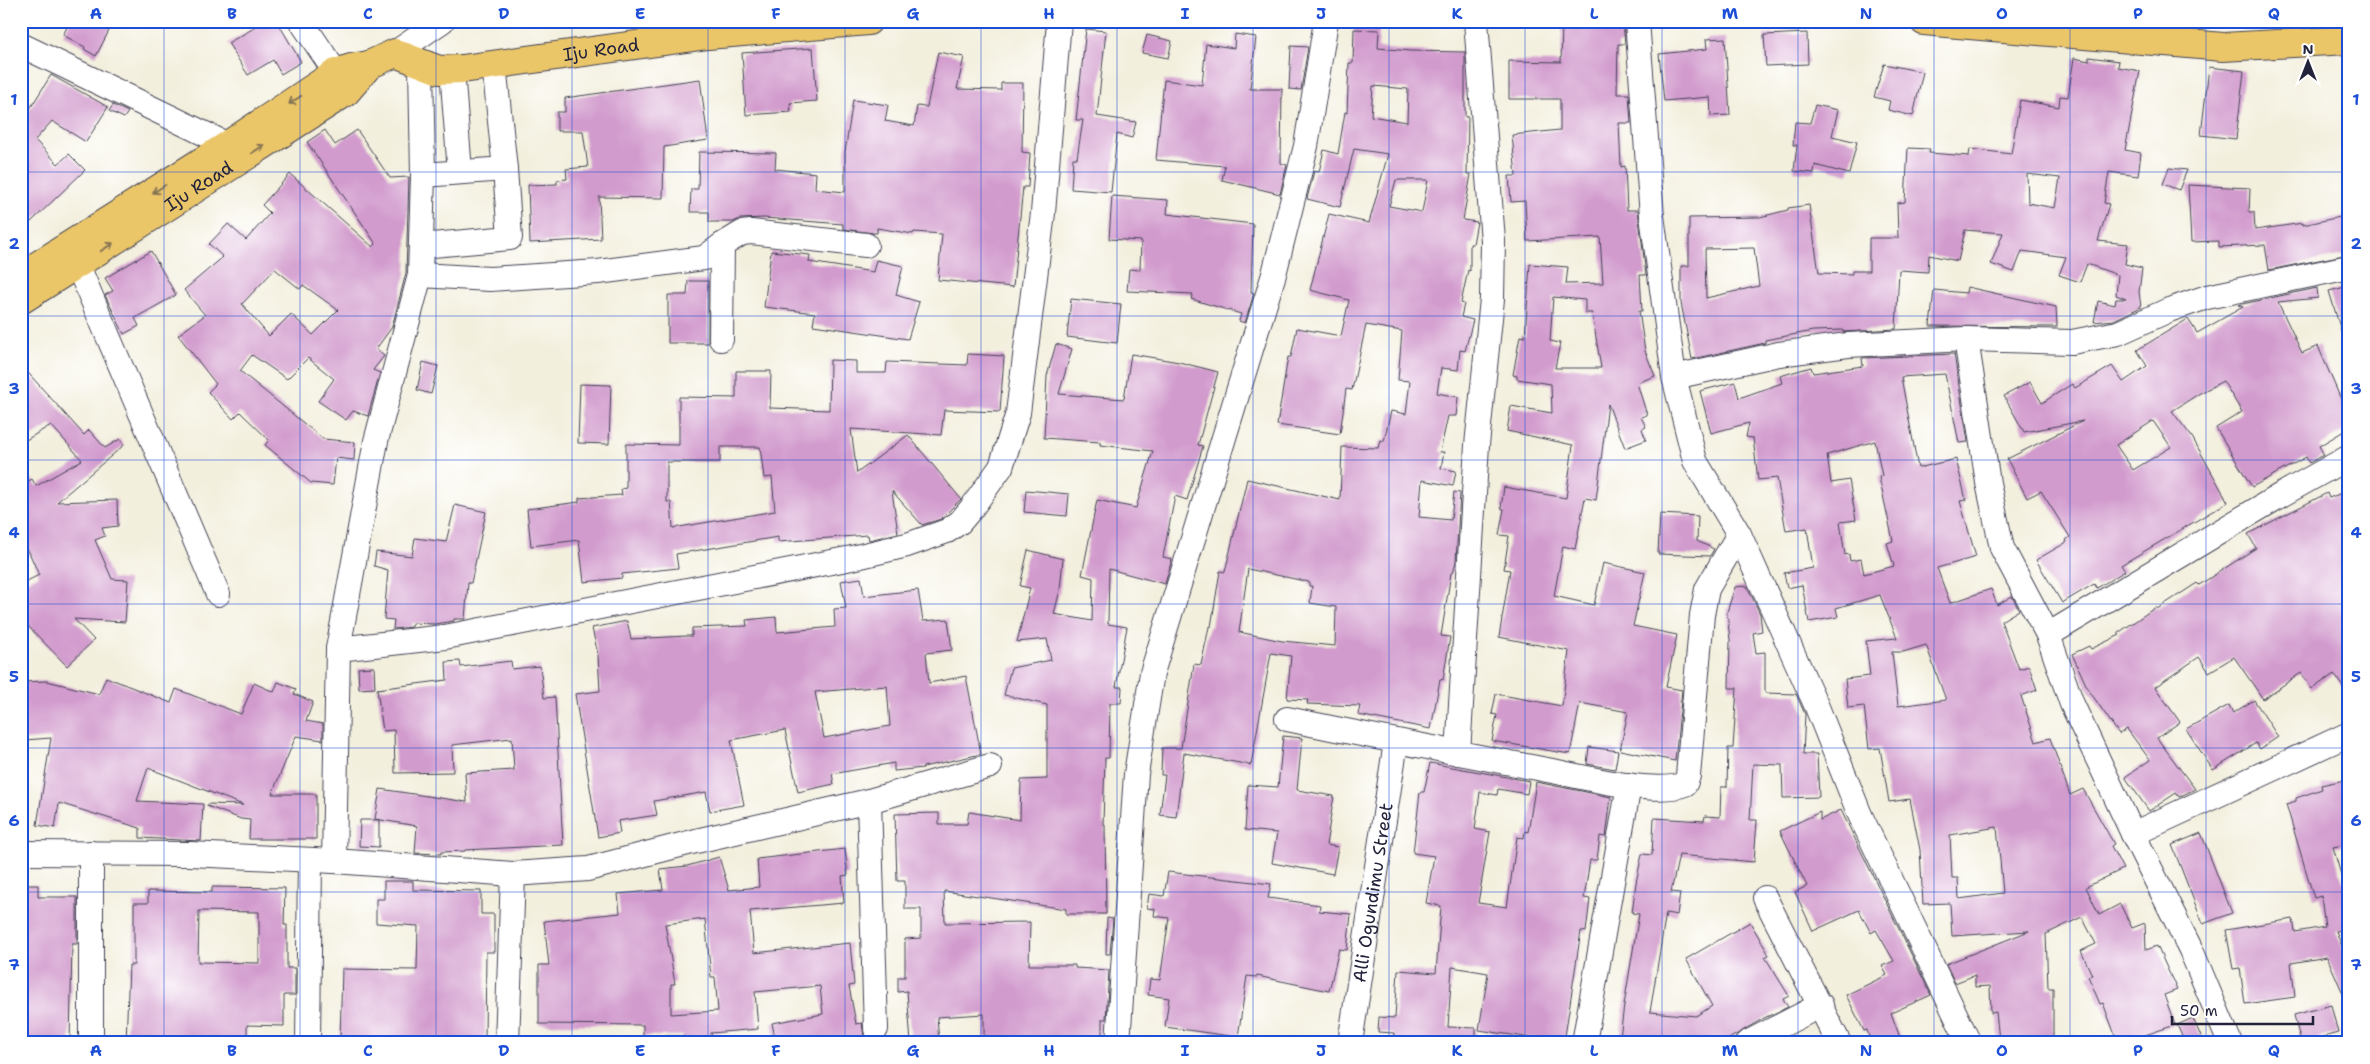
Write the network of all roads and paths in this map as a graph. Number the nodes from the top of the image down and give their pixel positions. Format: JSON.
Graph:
{"nodes":[{"id":1,"x":301,"y":21,"type":"edge"},
{"id":2,"x":442,"y":21,"type":"edge"},
{"id":3,"x":868,"y":21,"type":"edge"},
{"id":4,"x":1059,"y":21,"type":"edge"},
{"id":5,"x":1326,"y":21,"type":"edge"},
{"id":6,"x":1476,"y":21,"type":"edge"},
{"id":7,"x":1637,"y":21,"type":"edge"},
{"id":8,"x":1924,"y":21,"type":"edge"},
{"id":9,"x":21,"y":45,"type":"edge"},
{"id":10,"x":2348,"y":46,"type":"edge"},
{"id":11,"x":395,"y":53,"type":"junction"},
{"id":12,"x":494,"y":64,"type":"junction"},
{"id":13,"x":421,"y":65,"type":"junction"},
{"id":14,"x":452,"y":70,"type":"junction"},
{"id":15,"x":341,"y":83,"type":"junction"},
{"id":16,"x":228,"y":146,"type":"junction"},
{"id":17,"x":505,"y":168,"type":"junction"},
{"id":18,"x":460,"y":172,"type":"junction"},
{"id":19,"x":423,"y":175,"type":"junction"},
{"id":20,"x":722,"y":245,"type":"junction"},
{"id":21,"x":866,"y":245,"type":"dead end"},
{"id":22,"x":421,"y":246,"type":"junction"},
{"id":23,"x":78,"y":266,"type":"junction"},
{"id":24,"x":2349,"y":266,"type":"edge"},
{"id":25,"x":420,"y":275,"type":"junction"},
{"id":26,"x":21,"y":276,"type":"edge"},
{"id":27,"x":21,"y":300,"type":"edge"},
{"id":28,"x":721,"y":339,"type":"dead end"},
{"id":29,"x":1966,"y":339,"type":"junction"},
{"id":30,"x":1674,"y":377,"type":"junction"},
{"id":31,"x":2349,"y":457,"type":"edge"},
{"id":32,"x":1739,"y":534,"type":"junction"},
{"id":33,"x":218,"y":594,"type":"dead end"},
{"id":34,"x":2048,"y":635,"type":"junction"},
{"id":35,"x":338,"y":649,"type":"junction"},
{"id":36,"x":1287,"y":718,"type":"dead end"},
{"id":37,"x":2349,"y":734,"type":"edge"},
{"id":38,"x":1396,"y":742,"type":"junction"},
{"id":39,"x":1458,"y":753,"type":"junction"},
{"id":40,"x":990,"y":766,"type":"dead end"},
{"id":41,"x":1629,"y":785,"type":"junction"},
{"id":42,"x":869,"y":801,"type":"junction"},
{"id":43,"x":2133,"y":834,"type":"junction"},
{"id":44,"x":21,"y":853,"type":"edge"},
{"id":45,"x":91,"y":853,"type":"junction"},
{"id":46,"x":310,"y":860,"type":"junction"},
{"id":47,"x":334,"y":861,"type":"junction"},
{"id":48,"x":513,"y":874,"type":"junction"},
{"id":49,"x":1765,"y":898,"type":"dead end"},
{"id":50,"x":1821,"y":1005,"type":"junction"},
{"id":51,"x":876,"y":1029,"type":"dead end"},
{"id":52,"x":91,"y":1043,"type":"edge"},
{"id":53,"x":308,"y":1043,"type":"edge"},
{"id":54,"x":507,"y":1043,"type":"edge"},
{"id":55,"x":1118,"y":1043,"type":"edge"},
{"id":56,"x":1350,"y":1043,"type":"edge"},
{"id":57,"x":1584,"y":1043,"type":"edge"},
{"id":58,"x":1747,"y":1043,"type":"edge"},
{"id":59,"x":1839,"y":1043,"type":"edge"},
{"id":60,"x":1969,"y":1043,"type":"edge"},
{"id":61,"x":2230,"y":1043,"type":"edge"}],
"edges":[{"from":1,"to":15,"type":"street"},
{"from":2,"to":11,"type":"street"},
{"from":3,"to":12,"type":"main road","name":"Iju Road"},
{"from":4,"to":35,"type":"street"},
{"from":5,"to":55,"type":"street"},
{"from":6,"to":39,"type":"street"},
{"from":7,"to":30,"type":"street"},
{"from":8,"to":10,"type":"main road"},
{"from":9,"to":16,"type":"street"},
{"from":11,"to":13,"type":"main road","name":"Iju Road"},
{"from":11,"to":15,"type":"main road","name":"Iju Road"},
{"from":12,"to":14,"type":"main road","name":"Iju Road"},
{"from":12,"to":17,"type":"street"},
{"from":13,"to":14,"type":"main road","name":"Iju Road"},
{"from":13,"to":19,"type":"street"},
{"from":14,"to":18,"type":"street"},
{"from":15,"to":16,"type":"main road","name":"Iju Road","one_way":true},
{"from":23,"to":15,"type":"main road","name":"Iju Road","one_way":true},
{"from":16,"to":26,"type":"main road","name":"Iju Road","one_way":true},
{"from":17,"to":18,"type":"street"},
{"from":17,"to":22,"type":"street"},
{"from":18,"to":19,"type":"street"},
{"from":19,"to":22,"type":"street"},
{"from":20,"to":21,"type":"street"},
{"from":20,"to":25,"type":"street"},
{"from":20,"to":28,"type":"street"},
{"from":22,"to":25,"type":"street"},
{"from":23,"to":27,"type":"main road","name":"Iju Road"},
{"from":23,"to":33,"type":"street"},
{"from":24,"to":29,"type":"street"},
{"from":25,"to":35,"type":"street"},
{"from":29,"to":30,"type":"street"},
{"from":29,"to":34,"type":"street"},
{"from":30,"to":32,"type":"street"},
{"from":31,"to":34,"type":"street"},
{"from":32,"to":41,"type":"street"},
{"from":32,"to":60,"type":"street"},
{"from":34,"to":43,"type":"street"},
{"from":35,"to":47,"type":"street"},
{"from":36,"to":38,"type":"street"},
{"from":37,"to":43,"type":"street"},
{"from":38,"to":39,"type":"street"},
{"from":38,"to":56,"type":"street","name":"Alli Ogundimu Street"},
{"from":39,"to":41,"type":"street"},
{"from":40,"to":42,"type":"street"},
{"from":41,"to":57,"type":"street"},
{"from":42,"to":48,"type":"street"},
{"from":42,"to":51,"type":"street"},
{"from":43,"to":61,"type":"street"},
{"from":44,"to":45,"type":"street"},
{"from":45,"to":46,"type":"street"},
{"from":45,"to":52,"type":"street"},
{"from":46,"to":47,"type":"street"},
{"from":46,"to":53,"type":"street"},
{"from":47,"to":48,"type":"street"},
{"from":48,"to":54,"type":"street"},
{"from":49,"to":50,"type":"street"},
{"from":50,"to":58,"type":"street"},
{"from":50,"to":59,"type":"street"}]}
